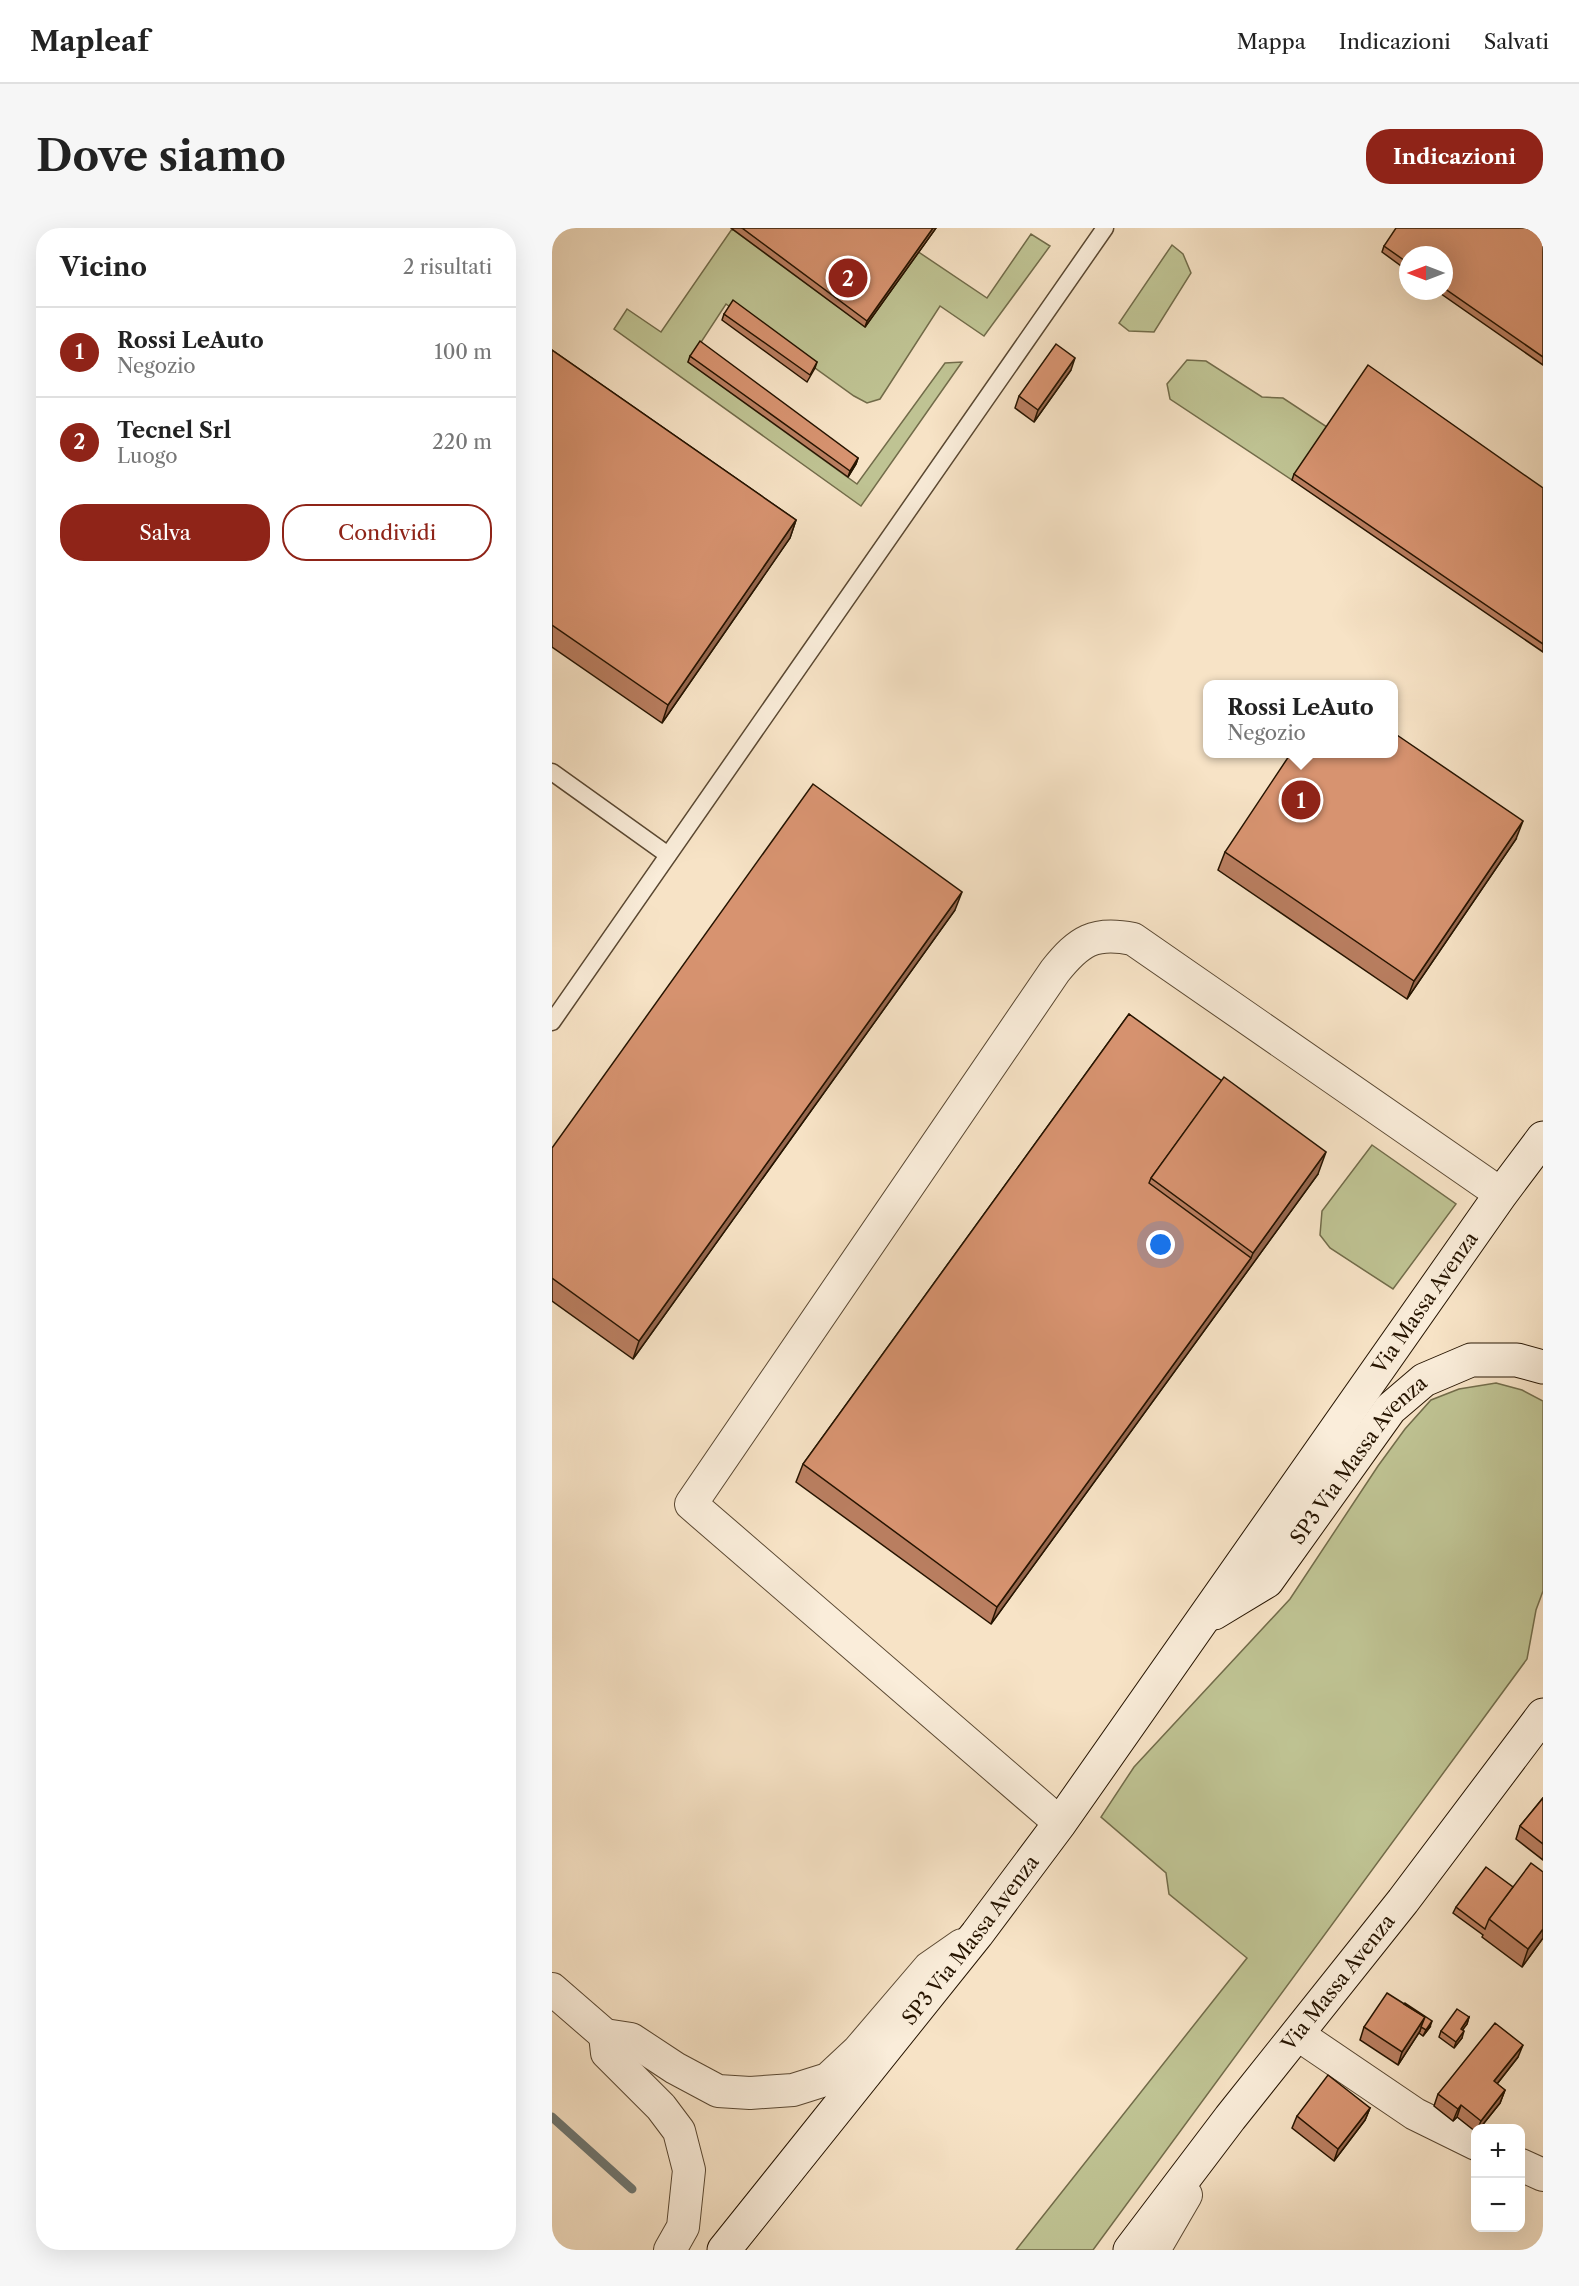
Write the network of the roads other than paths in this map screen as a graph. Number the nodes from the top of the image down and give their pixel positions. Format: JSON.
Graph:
{"nodes":[{"id":1,"x":1105,"y":228,"type":"edge"},
{"id":2,"x":552,"y":772,"type":"edge"},
{"id":3,"x":668,"y":855,"type":"junction"},
{"id":4,"x":552,"y":1022,"type":"edge"},
{"id":5,"x":1543,"y":1138,"type":"edge"},
{"id":6,"x":1501,"y":1194,"type":"junction"},
{"id":7,"x":1543,"y":1367,"type":"edge"},
{"id":8,"x":1308,"y":1469,"type":"joint"},
{"id":9,"x":1203,"y":1620,"type":"junction"},
{"id":10,"x":1542,"y":1719,"type":"edge"},
{"id":11,"x":1060,"y":1823,"type":"junction"},
{"id":12,"x":977,"y":1934,"type":"junction"},
{"id":13,"x":552,"y":1989,"type":"edge"},
{"id":14,"x":1297,"y":2034,"type":"junction"},
{"id":15,"x":605,"y":2035,"type":"junction"},
{"id":16,"x":1230,"y":2118,"type":"junction"},
{"id":17,"x":1471,"y":2142,"type":"edge"},
{"id":18,"x":1525,"y":2167,"type":"edge"},
{"id":19,"x":1543,"y":2175,"type":"edge"},
{"id":20,"x":670,"y":2250,"type":"edge"},
{"id":21,"x":724,"y":2250,"type":"edge"},
{"id":22,"x":1130,"y":2250,"type":"edge"},
{"id":23,"x":1154,"y":2250,"type":"edge"}],
"edges":[{"from":1,"to":3,"type":"lane"},
{"from":2,"to":3,"type":"lane"},
{"from":3,"to":4,"type":"lane"},
{"from":5,"to":6,"type":"main road","name":"Via Massa Avenza"},
{"from":6,"to":8,"type":"main road","name":"Via Massa Avenza"},
{"from":6,"to":11,"type":"street"},
{"from":7,"to":9,"type":"main road","name":"SP3 Via Massa Avenza"},
{"from":8,"to":9,"type":"main road","name":"SP3 Via Massa Avenza"},
{"from":9,"to":11,"type":"main road","name":"SP3 Via Massa Avenza"},
{"from":10,"to":14,"type":"main road","name":"Via Massa Avenza"},
{"from":11,"to":12,"type":"main road","name":"SP3 Via Massa Avenza"},
{"from":12,"to":15,"type":"street"},
{"from":12,"to":21,"type":"main road","name":"SP3 Via Massa Avenza"},
{"from":13,"to":15,"type":"street"},
{"from":14,"to":16,"type":"main road","name":"Via Massa Avenza"},
{"from":14,"to":17,"type":"street"},
{"from":15,"to":20,"type":"street"},
{"from":16,"to":22,"type":"main road","name":"Via Massa Avenza"},
{"from":16,"to":23,"type":"street"},
{"from":18,"to":19,"type":"street"}]}
